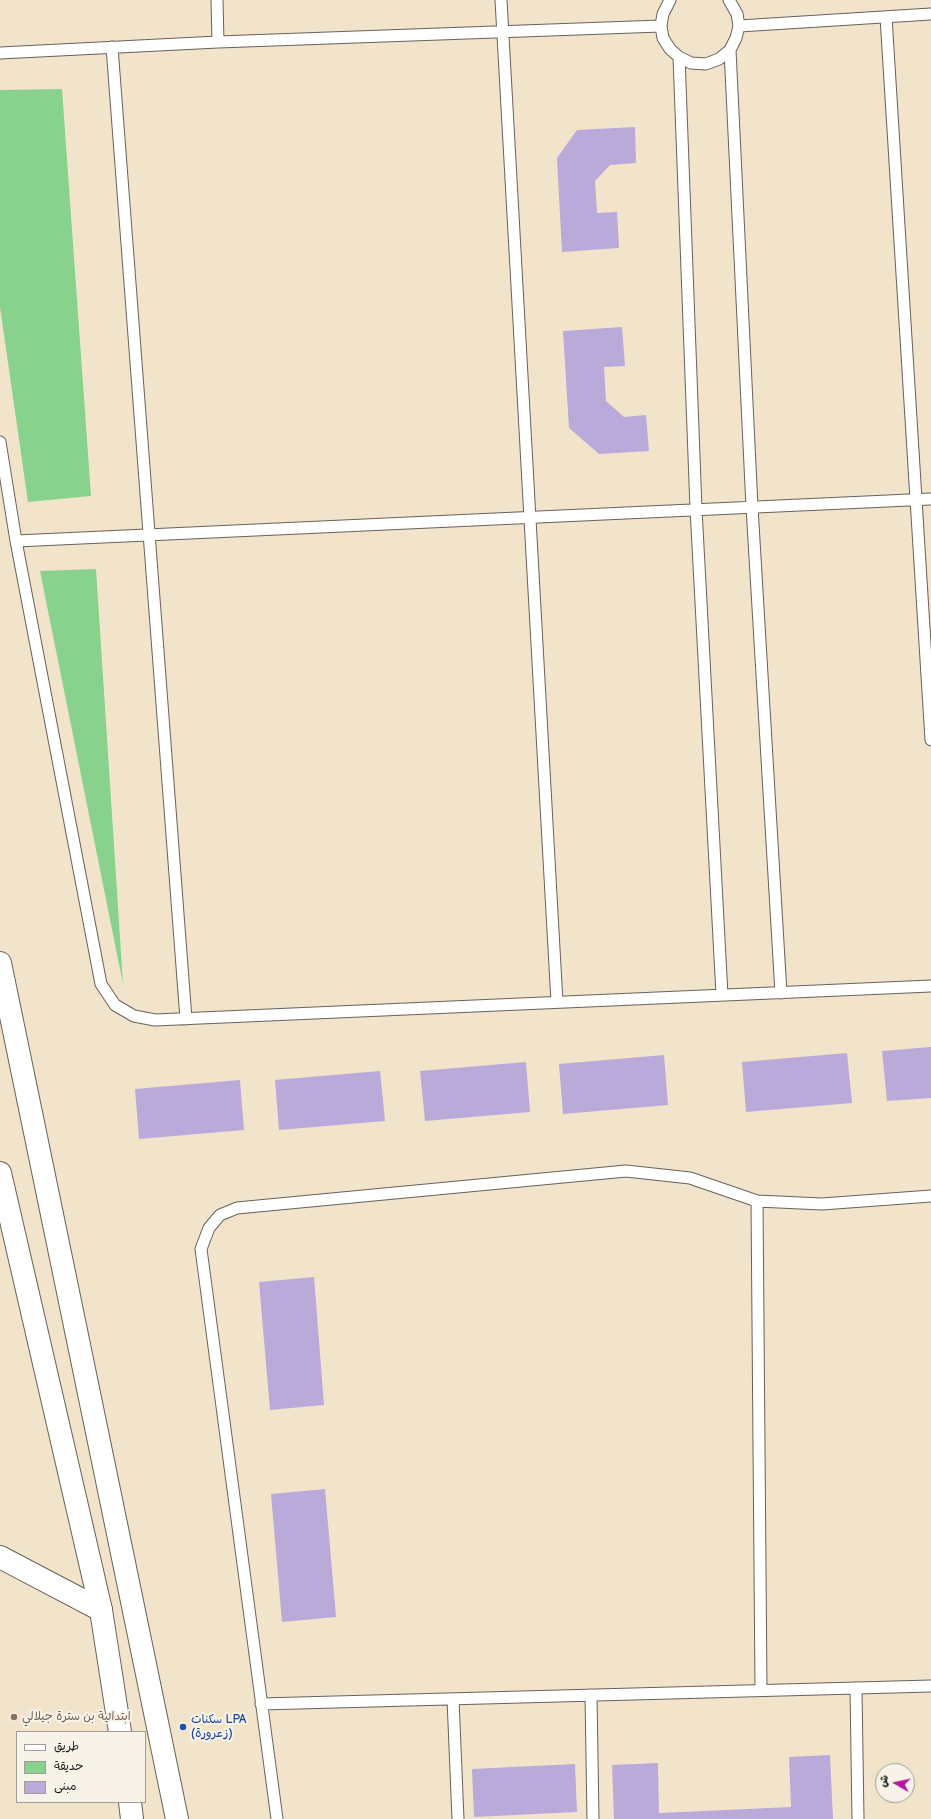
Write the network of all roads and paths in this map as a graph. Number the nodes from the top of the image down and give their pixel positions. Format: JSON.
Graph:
{"nodes":[{"id":1,"x":217,"y":0,"type":"edge"},
{"id":2,"x":501,"y":0,"type":"edge"},
{"id":3,"x":670,"y":0,"type":"edge"},
{"id":4,"x":731,"y":1,"type":"edge"},
{"id":5,"x":931,"y":14,"type":"edge"},
{"id":6,"x":886,"y":17,"type":"junction"},
{"id":7,"x":661,"y":26,"type":"junction"},
{"id":8,"x":739,"y":26,"type":"junction"},
{"id":9,"x":502,"y":31,"type":"junction"},
{"id":10,"x":218,"y":42,"type":"junction"},
{"id":11,"x":112,"y":47,"type":"junction"},
{"id":12,"x":730,"y":50,"type":"junction"},
{"id":13,"x":0,"y":53,"type":"edge"},
{"id":14,"x":679,"y":57,"type":"junction"},
{"id":15,"x":0,"y":442,"type":"edge"},
{"id":16,"x":916,"y":499,"type":"junction"},
{"id":17,"x":931,"y":499,"type":"edge"},
{"id":18,"x":752,"y":507,"type":"junction"},
{"id":19,"x":696,"y":509,"type":"junction"},
{"id":20,"x":529,"y":517,"type":"junction"},
{"id":21,"x":149,"y":535,"type":"junction"},
{"id":22,"x":16,"y":541,"type":"junction"},
{"id":23,"x":931,"y":740,"type":"edge"},
{"id":24,"x":0,"y":963,"type":"edge"},
{"id":25,"x":931,"y":986,"type":"edge"},
{"id":26,"x":781,"y":993,"type":"junction"},
{"id":27,"x":722,"y":995,"type":"junction"},
{"id":28,"x":557,"y":1002,"type":"junction"},
{"id":29,"x":186,"y":1018,"type":"junction"},
{"id":30,"x":0,"y":1173,"type":"edge"},
{"id":31,"x":931,"y":1196,"type":"edge"},
{"id":32,"x":757,"y":1201,"type":"junction"},
{"id":33,"x":0,"y":1557,"type":"edge"},
{"id":34,"x":101,"y":1610,"type":"junction"},
{"id":35,"x":931,"y":1686,"type":"edge"},
{"id":36,"x":856,"y":1688,"type":"junction"},
{"id":37,"x":761,"y":1690,"type":"junction"},
{"id":38,"x":591,"y":1695,"type":"junction"},
{"id":39,"x":453,"y":1699,"type":"junction"},
{"id":40,"x":261,"y":1704,"type":"junction"},
{"id":41,"x":120,"y":1731,"type":"edge"},
{"id":42,"x":130,"y":1803,"type":"edge"},
{"id":43,"x":132,"y":1819,"type":"edge"},
{"id":44,"x":177,"y":1819,"type":"edge"},
{"id":45,"x":276,"y":1819,"type":"edge"},
{"id":46,"x":458,"y":1819,"type":"edge"},
{"id":47,"x":593,"y":1819,"type":"edge"},
{"id":48,"x":858,"y":1819,"type":"edge"}],
"edges":[{"from":1,"to":10,"type":"lane"},
{"from":2,"to":9,"type":"lane"},
{"from":3,"to":7,"type":"lane"},
{"from":4,"to":8,"type":"lane"},
{"from":5,"to":6,"type":"lane"},
{"from":6,"to":8,"type":"lane"},
{"from":6,"to":16,"type":"lane"},
{"from":7,"to":9,"type":"lane"},
{"from":7,"to":14,"type":"lane"},
{"from":8,"to":12,"type":"lane"},
{"from":9,"to":10,"type":"lane"},
{"from":9,"to":20,"type":"lane"},
{"from":10,"to":11,"type":"lane"},
{"from":11,"to":13,"type":"lane"},
{"from":11,"to":21,"type":"lane"},
{"from":12,"to":14,"type":"lane"},
{"from":12,"to":18,"type":"lane"},
{"from":14,"to":19,"type":"lane"},
{"from":15,"to":22,"type":"lane"},
{"from":16,"to":17,"type":"lane"},
{"from":16,"to":18,"type":"lane"},
{"from":16,"to":23,"type":"lane"},
{"from":18,"to":19,"type":"lane"},
{"from":18,"to":26,"type":"lane"},
{"from":19,"to":20,"type":"lane"},
{"from":19,"to":27,"type":"lane"},
{"from":20,"to":21,"type":"lane"},
{"from":20,"to":28,"type":"lane"},
{"from":21,"to":22,"type":"lane"},
{"from":21,"to":29,"type":"lane"},
{"from":22,"to":29,"type":"lane"},
{"from":24,"to":44,"type":"main road"},
{"from":25,"to":26,"type":"lane"},
{"from":26,"to":27,"type":"lane"},
{"from":27,"to":28,"type":"lane"},
{"from":28,"to":29,"type":"lane"},
{"from":30,"to":34,"type":"main road"},
{"from":31,"to":32,"type":"lane"},
{"from":32,"to":37,"type":"lane"},
{"from":32,"to":40,"type":"lane"},
{"from":33,"to":34,"type":"main road"},
{"from":34,"to":41,"type":"main road"},
{"from":35,"to":36,"type":"lane"},
{"from":36,"to":37,"type":"lane"},
{"from":36,"to":48,"type":"lane"},
{"from":37,"to":38,"type":"lane"},
{"from":38,"to":39,"type":"lane"},
{"from":38,"to":47,"type":"lane"},
{"from":39,"to":40,"type":"lane"},
{"from":39,"to":46,"type":"lane"},
{"from":40,"to":45,"type":"lane"},
{"from":42,"to":43,"type":"main road"}]}
